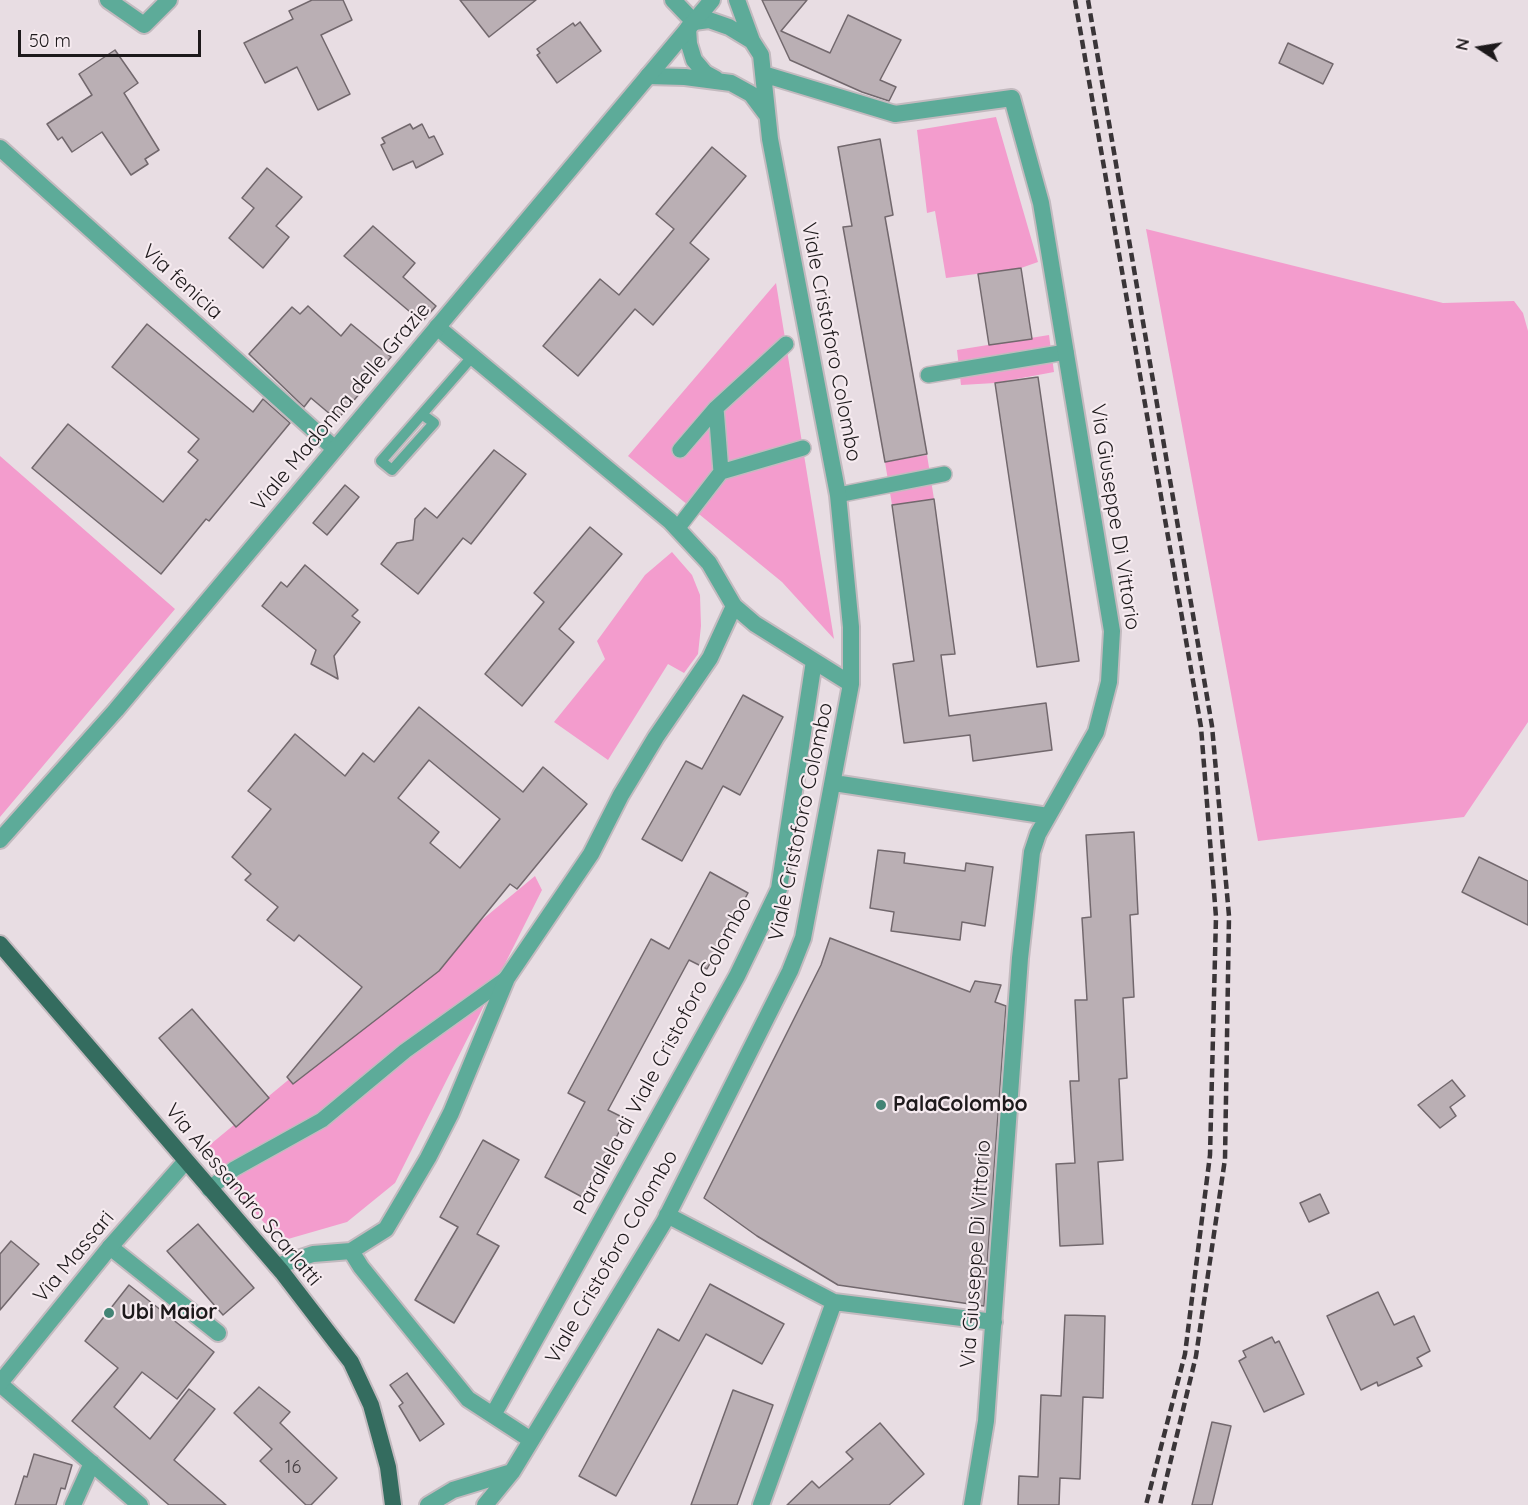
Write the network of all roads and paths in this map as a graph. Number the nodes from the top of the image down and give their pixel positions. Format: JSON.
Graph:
{"nodes":[{"id":1,"x":108,"y":0,"type":"edge"},
{"id":2,"x":169,"y":0,"type":"edge"},
{"id":3,"x":673,"y":0,"type":"edge"},
{"id":4,"x":712,"y":0,"type":"edge"},
{"id":5,"x":737,"y":0,"type":"edge"},
{"id":6,"x":691,"y":25,"type":"junction"},
{"id":7,"x":752,"y":41,"type":"junction"},
{"id":8,"x":763,"y":74,"type":"junction"},
{"id":9,"x":648,"y":76,"type":"junction"},
{"id":10,"x":718,"y":80,"type":"junction"},
{"id":11,"x":767,"y":114,"type":"junction"},
{"id":12,"x":0,"y":148,"type":"edge"},
{"id":13,"x":437,"y":327,"type":"junction"},
{"id":14,"x":786,"y":344,"type":"dead end"},
{"id":15,"x":1066,"y":352,"type":"junction"},
{"id":16,"x":472,"y":357,"type":"junction"},
{"id":17,"x":928,"y":375,"type":"dead end"},
{"id":18,"x":716,"y":408,"type":"junction"},
{"id":19,"x":423,"y":415,"type":"junction"},
{"id":20,"x":803,"y":448,"type":"dead end"},
{"id":21,"x":335,"y":449,"type":"junction"},
{"id":22,"x":680,"y":450,"type":"dead end"},
{"id":23,"x":721,"y":472,"type":"junction"},
{"id":24,"x":944,"y":474,"type":"dead end"},
{"id":25,"x":838,"y":495,"type":"junction"},
{"id":26,"x":677,"y":529,"type":"junction"},
{"id":27,"x":734,"y":606,"type":"junction"},
{"id":28,"x":814,"y":661,"type":"junction"},
{"id":29,"x":851,"y":684,"type":"junction"},
{"id":30,"x":834,"y":783,"type":"junction"},
{"id":31,"x":1048,"y":816,"type":"junction"},
{"id":32,"x":0,"y":840,"type":"edge"},
{"id":33,"x":0,"y":944,"type":"edge"},
{"id":34,"x":507,"y":978,"type":"junction"},
{"id":35,"x":186,"y":1162,"type":"junction"},
{"id":36,"x":209,"y":1189,"type":"junction"},
{"id":37,"x":667,"y":1215,"type":"junction"},
{"id":38,"x":110,"y":1247,"type":"junction"},
{"id":39,"x":351,"y":1251,"type":"junction"},
{"id":40,"x":277,"y":1266,"type":"junction"},
{"id":41,"x":834,"y":1302,"type":"junction"},
{"id":42,"x":994,"y":1322,"type":"junction"},
{"id":43,"x":218,"y":1333,"type":"dead end"},
{"id":44,"x":0,"y":1383,"type":"edge"},
{"id":45,"x":492,"y":1415,"type":"junction"},
{"id":46,"x":531,"y":1440,"type":"junction"},
{"id":47,"x":93,"y":1463,"type":"junction"},
{"id":48,"x":512,"y":1472,"type":"junction"},
{"id":49,"x":73,"y":1505,"type":"edge"},
{"id":50,"x":140,"y":1505,"type":"edge"},
{"id":51,"x":393,"y":1505,"type":"edge"},
{"id":52,"x":428,"y":1505,"type":"edge"},
{"id":53,"x":485,"y":1505,"type":"edge"},
{"id":54,"x":762,"y":1505,"type":"edge"},
{"id":55,"x":972,"y":1505,"type":"edge"}],
"edges":[{"from":1,"to":2,"type":"street"},
{"from":3,"to":6,"type":"street"},
{"from":4,"to":6,"type":"street","name":"Viale Madonna delle Grazie"},
{"from":5,"to":7,"type":"street","name":"Viale Cristoforo Colombo"},
{"from":6,"to":7,"type":"street"},
{"from":6,"to":9,"type":"street","name":"Viale Madonna delle Grazie"},
{"from":6,"to":10,"type":"street"},
{"from":7,"to":8,"type":"street","name":"Viale Cristoforo Colombo"},
{"from":8,"to":11,"type":"street","name":"Viale Cristoforo Colombo"},
{"from":8,"to":15,"type":"street","name":"Via Giuseppe Di Vittorio"},
{"from":9,"to":10,"type":"street"},
{"from":9,"to":13,"type":"street","name":"Viale Madonna delle Grazie"},
{"from":10,"to":11,"type":"street"},
{"from":11,"to":25,"type":"street","name":"Viale Cristoforo Colombo"},
{"from":12,"to":21,"type":"street","name":"Via fenicia"},
{"from":13,"to":16,"type":"street"},
{"from":13,"to":21,"type":"street","name":"Viale Madonna delle Grazie"},
{"from":14,"to":18,"type":"street"},
{"from":15,"to":17,"type":"street"},
{"from":15,"to":31,"type":"street","name":"Via Giuseppe Di Vittorio"},
{"from":16,"to":19,"type":"lane"},
{"from":16,"to":26,"type":"street"},
{"from":18,"to":22,"type":"street"},
{"from":18,"to":23,"type":"street"},
{"from":19,"to":19,"type":"lane"},
{"from":20,"to":23,"type":"street"},
{"from":21,"to":32,"type":"street","name":"Viale Madonna delle Grazie"},
{"from":23,"to":26,"type":"street"},
{"from":24,"to":25,"type":"street"},
{"from":25,"to":29,"type":"street","name":"Viale Cristoforo Colombo"},
{"from":26,"to":27,"type":"street"},
{"from":27,"to":28,"type":"street"},
{"from":27,"to":34,"type":"street"},
{"from":28,"to":29,"type":"street"},
{"from":28,"to":45,"type":"street","name":"Parallela di Viale Cristoforo Colombo"},
{"from":29,"to":30,"type":"street","name":"Viale Cristoforo Colombo"},
{"from":30,"to":31,"type":"street"},
{"from":30,"to":37,"type":"street","name":"Viale Cristoforo Colombo"},
{"from":31,"to":42,"type":"street","name":"Via Giuseppe Di Vittorio"},
{"from":33,"to":35,"type":"main road","name":"Via Alessandro Scarlatti"},
{"from":34,"to":36,"type":"street"},
{"from":34,"to":39,"type":"street"},
{"from":35,"to":36,"type":"main road","name":"Via Alessandro Scarlatti"},
{"from":35,"to":38,"type":"street","name":"Via Massari"},
{"from":36,"to":40,"type":"main road","name":"Via Alessandro Scarlatti"},
{"from":37,"to":41,"type":"street"},
{"from":37,"to":46,"type":"street","name":"Viale Cristoforo Colombo"},
{"from":38,"to":43,"type":"street"},
{"from":38,"to":44,"type":"street","name":"Via Massari"},
{"from":39,"to":40,"type":"street"},
{"from":39,"to":45,"type":"street"},
{"from":40,"to":51,"type":"main road","name":"Via Alessandro Scarlatti"},
{"from":41,"to":42,"type":"street"},
{"from":41,"to":54,"type":"street"},
{"from":42,"to":55,"type":"street","name":"Via Giuseppe Di Vittorio"},
{"from":44,"to":47,"type":"street"},
{"from":45,"to":46,"type":"street"},
{"from":46,"to":48,"type":"street","name":"Viale Cristoforo Colombo"},
{"from":47,"to":49,"type":"street"},
{"from":47,"to":50,"type":"street"},
{"from":48,"to":52,"type":"street"},
{"from":48,"to":53,"type":"street","name":"Viale Cristoforo Colombo"}]}
